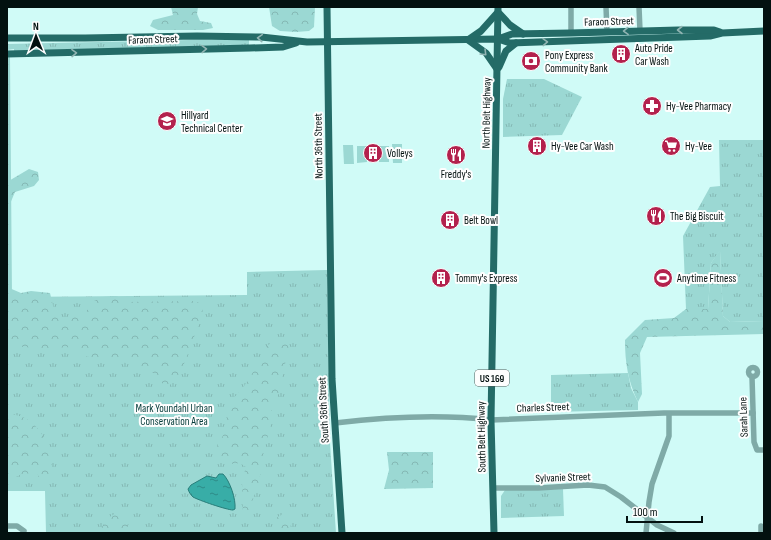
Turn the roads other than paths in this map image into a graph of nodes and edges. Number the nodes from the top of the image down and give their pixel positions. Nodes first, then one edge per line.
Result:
1 (327, 7) edge
2 (571, 7) edge
3 (606, 7) edge
4 (639, 7) edge
5 (498, 10) edge
6 (640, 31) junction
7 (764, 31) edge
8 (607, 32) junction
9 (571, 33) junction
10 (722, 33) junction
11 (523, 34) junction
12 (7, 38) edge
13 (498, 39) junction
14 (468, 40) junction
15 (299, 42) junction
16 (327, 42) junction
17 (516, 43) junction
18 (7, 54) edge
19 (498, 69) junction
20 (494, 220) joint
21 (331, 285) joint
22 (752, 377) dead end
23 (753, 413) junction
24 (670, 414) junction
25 (491, 420) junction
26 (335, 423) junction
27 (764, 450) edge
28 (493, 488) junction
29 (648, 518) junction
30 (7, 526) edge
31 (761, 526) dead end
32 (24, 531) dead end
33 (342, 533) edge
34 (494, 533) edge
35 (646, 533) edge
36 (674, 533) edge
37 (761, 533) edge

1 - 16 main road, North 36th Street
2 - 9 street
3 - 8 street
4 - 6 street
5 - 11 main road
5 - 13 main road, North Belt Highway / US 169
5 - 14 main road
6 -> 8 main road, Faraon Street
10 -> 6 main road, Faraon Street
7 - 10 main road, Faraon Street
8 - 9 main road, Faraon Street
9 - 11 main road, Faraon Street
17 -> 10 main road, Faraon Street
11 - 13 main road, Faraon Street
15 -> 12 main road, Faraon Street
13 - 14 main road, Faraon Street
13 - 17 main road, Faraon Street
13 - 19 main road, North Belt Highway / US 169
14 - 16 main road, Faraon Street
14 -> 19 main road
15 - 16 main road, Faraon Street
18 -> 15 main road, Faraon Street
16 - 21 main road, North 36th Street
17 - 19 main road
19 - 20 main road, North Belt Highway / US 169
20 - 25 main road, South Belt Highway / US 169
21 - 26 main road, South 36th Street
22 - 23 street, Sarah Lane
23 - 24 street, Charles Street
23 - 27 street, Sarah Lane
24 - 25 street, Charles Street
24 - 29 street
25 - 26 street, Charles Street
25 - 28 main road, South Belt Highway / US 169
26 - 33 main road, South 36th Street
28 - 29 street, Sylvanie Street
28 - 34 main road, South Belt Highway / US 169
29 - 35 street
29 - 36 street, Sylvanie Street
30 - 32 street
31 - 37 street

